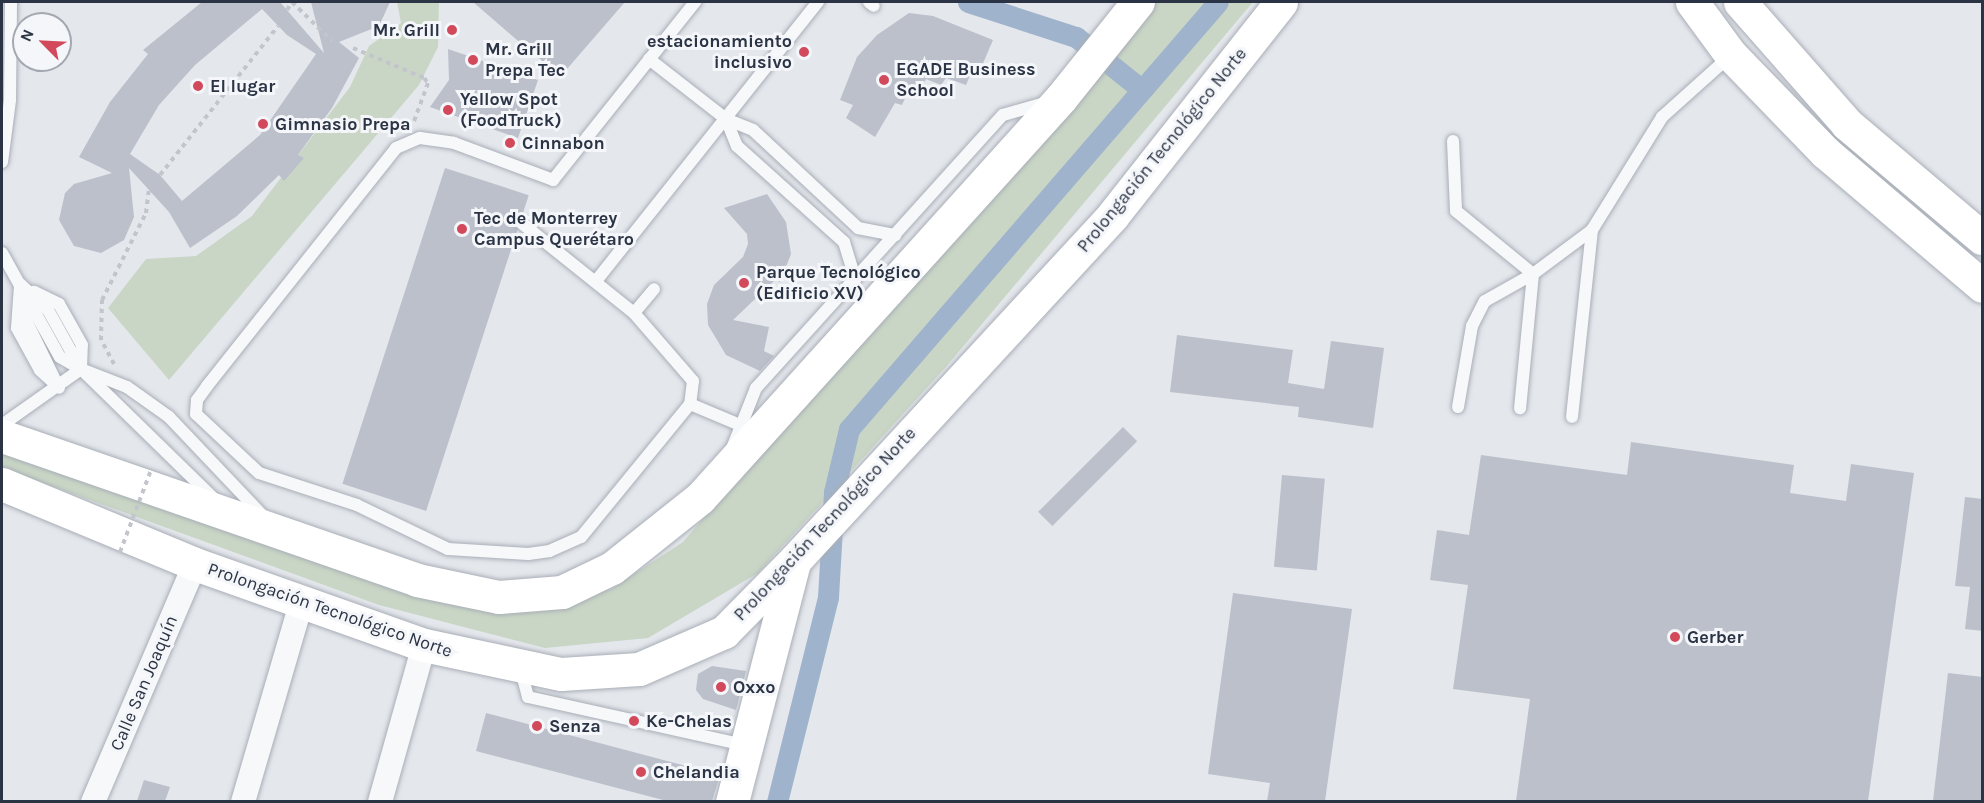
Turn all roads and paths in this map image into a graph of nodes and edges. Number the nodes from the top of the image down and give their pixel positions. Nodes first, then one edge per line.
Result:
1 (11, 2) edge
2 (292, 2) edge
3 (695, 2) edge
4 (818, 2) edge
5 (1138, 2) edge
6 (1281, 2) edge
7 (1692, 2) edge
8 (1740, 2) edge
9 (287, 10) dead end
10 (278, 26) dead end
11 (332, 40) dead end
12 (352, 48) dead end
13 (1731, 55) junction
14 (649, 59) junction
15 (1061, 98) junction
16 (726, 119) junction
17 (410, 140) junction
18 (1453, 141) dead end
19 (2, 162) edge
20 (160, 175) dead end
21 (149, 189) dead end
22 (519, 221) dead end
23 (1592, 230) junction
24 (895, 235) junction
25 (1983, 238) edge
26 (2, 253) edge
27 (1533, 274) junction
28 (855, 279) junction
29 (596, 281) junction
30 (20, 285) junction
31 (1983, 286) edge
32 (654, 289) dead end
33 (634, 313) junction
34 (81, 369) junction
35 (127, 387) junction
36 (59, 388) junction
37 (690, 404) junction
38 (1458, 407) dead end
39 (1520, 408) dead end
40 (1572, 417) dead end
41 (2, 425) edge
42 (749, 429) junction
43 (2, 436) edge
44 (151, 470) dead end
45 (2, 484) edge
46 (234, 518) junction
47 (283, 536) junction
48 (803, 550) junction
49 (120, 552) dead end
50 (195, 564) junction
51 (301, 604) junction
52 (724, 632) junction
53 (774, 640) junction
54 (424, 645) junction
55 (519, 666) junction
56 (746, 746) junction
57 (93, 801) edge
58 (243, 801) edge
59 (380, 801) edge
60 (732, 801) edge

1 - 19 lane
2 - 9 path
2 - 11 path
3 - 14 lane
4 - 16 lane
5 - 15 main road
6 - 48 main road, Prolongación Tecnológico Norte
7 - 13 main road
8 - 25 main road
10 - 20 path
12 - 17 path
13 - 23 lane
13 - 31 main road
14 - 16 lane
14 - 17 lane
15 - 24 lane
15 - 42 main road
16 - 24 lane
16 - 28 lane
16 - 29 lane
17 - 37 lane
18 - 27 lane
21 - 35 path
22 - 29 lane
23 - 27 lane
23 - 40 lane
24 - 28 lane
26 - 30 lane
27 - 38 lane
27 - 39 lane
28 - 42 lane
29 - 33 lane
30 - 34 lane
30 - 34 lane
30 - 36 lane
32 - 33 lane
33 - 37 lane
34 - 35 lane
34 - 36 lane
34 - 46 lane
35 - 47 lane
36 - 41 lane
37 - 42 lane
42 - 47 main road
43 - 46 main road
44 - 49 path, bridge
45 - 50 main road, Prolongación Tecnológico Norte
46 - 47 main road
48 - 52 main road, Prolongación Tecnológico Norte
48 - 53 main road
50 - 51 main road, Prolongación Tecnológico Norte
50 - 57 street, Calle San Joaquín
51 - 54 main road, Prolongación Tecnológico Norte
51 - 58 street
52 - 53 main road
52 - 55 main road, Prolongación Tecnológico Norte
53 - 56 main road
54 - 55 main road, Prolongación Tecnológico Norte
54 - 59 street
55 - 56 lane
56 - 60 main road

